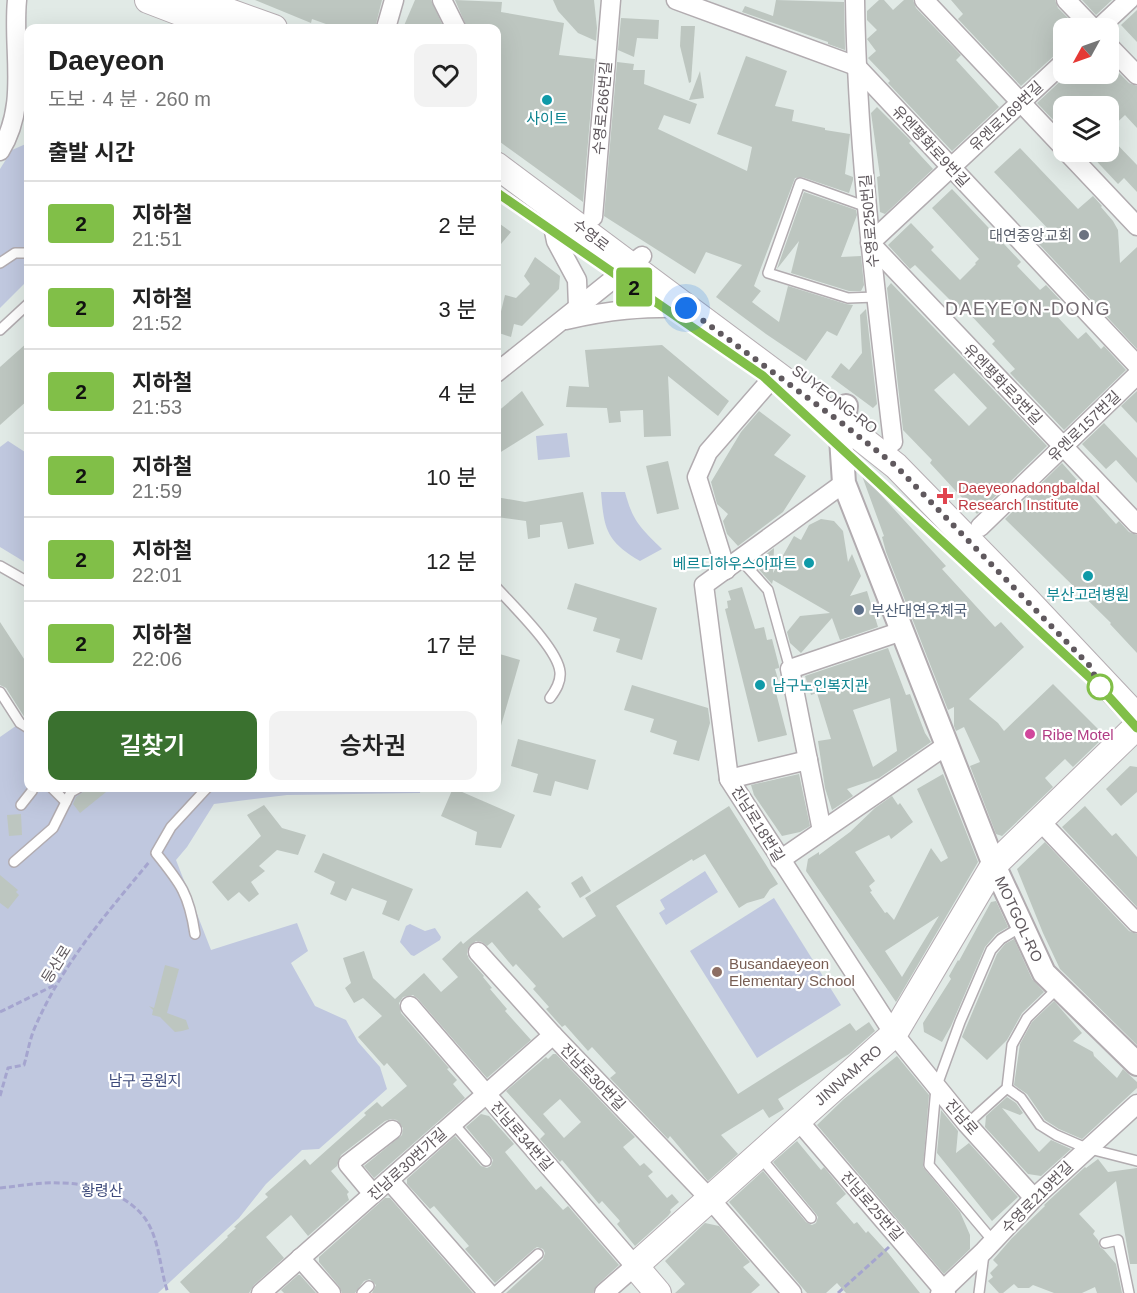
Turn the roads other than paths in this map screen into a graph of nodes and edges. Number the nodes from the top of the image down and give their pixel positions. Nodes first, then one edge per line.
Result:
1 (17, 0) edge
2 (148, 0) edge
3 (196, 0) edge
4 (394, 0) edge
5 (442, 0) edge
6 (611, 0) edge
7 (676, 0) edge
8 (855, 0) edge
9 (924, 0) edge
10 (1066, 0) edge
11 (1129, 0) edge
12 (1083, 18) edge
13 (1110, 18) edge
14 (211, 24) edge
15 (263, 24) edge
16 (387, 24) edge
17 (454, 24) edge
18 (1119, 56) edge
19 (856, 66) junction
20 (1053, 72) edge
21 (1137, 75) edge
22 (1020, 102) junction
23 (1053, 136) edge
24 (0, 151) edge
25 (501, 151) edge
26 (1076, 162) edge
27 (951, 167) junction
28 (501, 169) edge
29 (548, 202) junction
30 (867, 207) junction
31 (593, 217) junction
32 (1137, 226) edge
33 (870, 243) junction
34 (24, 253) edge
35 (636, 261) junction
36 (0, 263) edge
37 (876, 297) junction
38 (578, 307) junction
39 (24, 308) edge
40 (686, 308) junction
41 (561, 321) junction
42 (0, 330) edge
43 (1137, 365) edge
44 (501, 370) edge
45 (776, 374) junction
46 (1137, 375) edge
47 (845, 415) junction
48 (893, 442) junction
49 (1063, 446) junction
50 (844, 483) junction
51 (1137, 524) edge
52 (980, 527) junction
53 (733, 565) junction
54 (0, 566) edge
55 (24, 580) edge
56 (501, 593) edge
57 (902, 631) junction
58 (790, 669) junction
59 (0, 692) edge
60 (1137, 692) edge
61 (550, 698) dead end
62 (1137, 717) edge
63 (24, 725) edge
64 (1137, 726) edge
65 (947, 745) junction
66 (808, 760) junction
67 (729, 779) junction
68 (31, 792) edge
69 (56, 792) edge
70 (71, 792) edge
71 (203, 792) edge
72 (66, 801) junction
73 (21, 805) dead end
74 (1040, 821) junction
75 (822, 831) junction
76 (780, 860) junction
77 (14, 862) dead end
78 (994, 865) junction
79 (1137, 923) edge
80 (1023, 926) junction
81 (195, 934) dead end
82 (478, 952) dead end
83 (1059, 987) junction
84 (410, 1006) dead end
85 (894, 1034) junction
86 (553, 1035) junction
87 (1137, 1064) edge
88 (936, 1088) junction
89 (1007, 1088) junction
90 (486, 1094) junction
91 (1137, 1104) edge
92 (797, 1119) junction
93 (453, 1123) junction
94 (967, 1124) junction
95 (392, 1130) dead end
96 (1086, 1148) junction
97 (758, 1155) junction
98 (486, 1161) dead end
99 (1137, 1161) edge
100 (389, 1180) junction
101 (373, 1194) junction
102 (1034, 1198) junction
103 (710, 1199) junction
104 (811, 1218) dead end
105 (1105, 1243) dead end
106 (989, 1246) junction
107 (538, 1254) dead end
108 (300, 1258) junction
109 (635, 1266) junction
110 (943, 1292) edge
111 (261, 1293) edge
112 (331, 1293) edge
113 (488, 1293) edge
114 (494, 1293) edge
115 (604, 1293) edge
116 (658, 1293) edge
117 (792, 1293) edge
118 (979, 1293) edge
119 (1130, 1293) edge

1 - 24 street
2 - 14 main road
3 - 15 main road
4 - 16 street
5 - 17 street
6 - 31 street, 수영로266번길
7 - 19 street, 유엔평화로9번길
8 - 19 street, 수영로250번길
9 - 22 street
10 - 12 street
11 - 13 street
18 - 21 street
19 - 27 street, 유엔평화로9번길
19 - 30 street, 수영로250번길
20 - 22 street, 유엔로169번길
22 - 23 street
22 - 27 street, 유엔로169번길
25 - 31 main road, SUYEONG-RO
26 - 32 street
27 - 33 street, 유엔로169번길
27 - 43 street, 유엔평화로9번길
28 - 29 main road, 수영로
29 - 35 main road, 수영로
29 - 38 street
30 - 33 street, 수영로250번길
30 - 37 lane
31 - 35 main road, SUYEONG-RO
33 - 37 street, 수영로250번길
33 - 49 street, 유엔평화로3번길
34 - 36 lane
35 - 38 street
35 - 40 main road, 수영로
35 - 47 main road, SUYEONG-RO
37 - 48 street, 수영로250번길
38 - 41 street
39 - 42 lane
40 - 41 street
40 - 45 main road, 수영로
41 - 44 street
45 - 47 main road, 수영로
45 - 53 street
46 - 49 street, 유엔로157번길
47 - 48 main road, SUYEONG-RO
47 - 50 street, MOTGOL-RO
47 - 62 main road, 수영로
48 - 52 main road, SUYEONG-RO
49 - 51 street, 유엔평화로3번길
49 - 52 street, 유엔로157번길
50 - 53 street
50 - 57 street, MOTGOL-RO
52 - 60 main road, SUYEONG-RO
53 - 58 lane
53 - 67 street, 진남로18번길
54 - 55 lane
56 - 61 lane
57 - 58 street
57 - 65 street, MOTGOL-RO
58 - 66 street
59 - 63 lane
64 - 74 main road, JINNAM-RO
65 - 75 street
65 - 78 street, MOTGOL-RO
66 - 67 street
66 - 75 street
67 - 76 street, 진남로18번길
68 - 73 lane
69 - 72 lane
70 - 72 lane
71 - 81 lane
72 - 77 lane
74 - 78 main road, JINNAM-RO
74 - 79 street
75 - 76 street
76 - 85 street, 진남로18번길
78 - 80 street, MOTGOL-RO
78 - 85 main road, JINNAM-RO
80 - 83 street, MOTGOL-RO
80 - 88 lane
82 - 86 street, 진남로30번길
83 - 87 street, MOTGOL-RO
83 - 89 lane
84 - 90 street, 진남로34번길
85 - 88 street, 진남로
85 - 92 main road, JINNAM-RO
86 - 90 street, 진남로30번가길
86 - 103 street, 진남로30번길
88 - 94 street, 진남로
88 - 106 lane
89 - 94 lane
89 - 96 lane
90 - 93 street, 진남로30번가길
90 - 109 street, 진남로34번길
91 - 96 street, 수영로219번길
92 - 97 main road, JINNAM-RO
92 - 110 street, 진남로25번길
93 - 98 lane
93 - 100 street, 진남로30번가길
94 - 102 street, 진남로
95 - 101 street
96 - 99 lane
96 - 102 street, 수영로219번길
97 - 103 main road, JINNAM-RO
97 - 104 lane
100 - 101 street, 진남로30번가길
100 - 113 street
101 - 108 street, 진남로30번가길
102 - 106 street, 수영로219번길
103 - 109 main road, JINNAM-RO
103 - 117 street, 진남로30번길
105 - 119 lane
106 - 110 street, 수영로219번길
106 - 118 lane
107 - 114 lane
108 - 111 street, 진남로30번가길
108 - 112 street
109 - 115 street
109 - 116 main road

